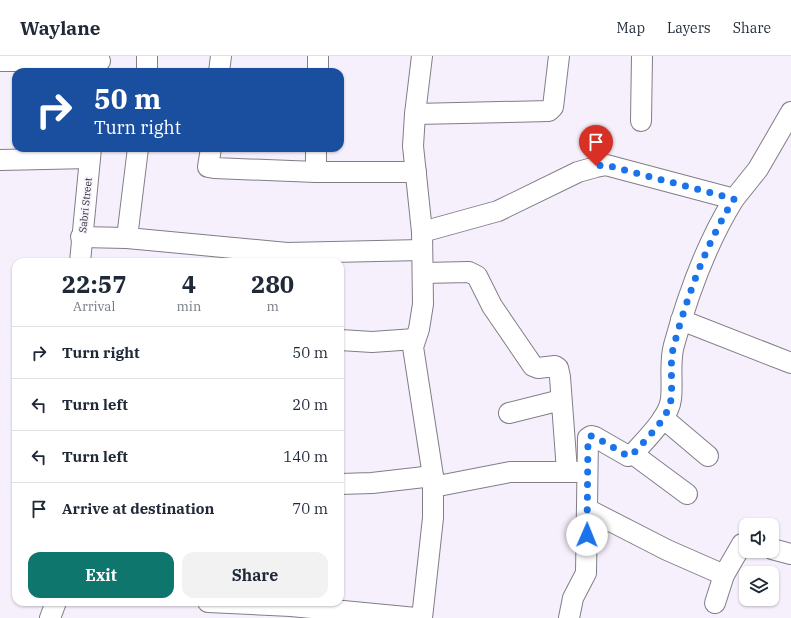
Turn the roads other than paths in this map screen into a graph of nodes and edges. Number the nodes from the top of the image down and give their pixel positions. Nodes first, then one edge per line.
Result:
1 (147, 56) edge
2 (221, 56) edge
3 (318, 56) edge
4 (422, 56) edge
5 (559, 56) edge
6 (642, 56) edge
7 (8, 59) edge
8 (100, 63) edge
9 (147, 68) edge
10 (220, 68) edge
11 (318, 68) edge
12 (791, 112) edge
13 (415, 114) junction
14 (641, 121) dead end
15 (785, 138) edge
16 (138, 152) edge
17 (210, 152) edge
18 (316, 152) edge
19 (90, 153) edge
20 (0, 160) edge
21 (316, 172) junction
22 (416, 172) junction
23 (734, 199) junction
24 (81, 237) junction
25 (127, 238) junction
26 (422, 241) junction
27 (80, 258) edge
28 (423, 273) junction
29 (681, 320) junction
30 (416, 339) junction
31 (344, 340) edge
32 (791, 363) edge
33 (561, 400) junction
34 (509, 413) dead end
35 (663, 418) junction
36 (633, 454) junction
37 (708, 456) dead end
38 (567, 472) junction
39 (588, 472) junction
40 (433, 482) junction
41 (344, 484) edge
42 (687, 494) dead end
43 (587, 509) junction
44 (739, 549) edge
45 (779, 551) edge
46 (791, 554) edge
47 (724, 575) junction
48 (715, 603) dead end
49 (54, 606) edge
50 (292, 606) edge
51 (50, 618) edge
52 (416, 618) edge
53 (422, 618) edge
54 (569, 618) edge

1 - 9 street
2 - 10 street
3 - 11 street
4 - 13 street
5 - 13 street
6 - 14 street
7 - 8 street
12 - 15 street
13 - 22 street
15 - 23 street
16 - 25 street
17 - 21 street
18 - 21 street
19 - 20 street
19 - 24 street, Sabri Street
21 - 22 street
22 - 26 street
23 - 26 street
23 - 29 street
24 - 25 street
24 - 27 street, Sabri Street
25 - 26 street
26 - 28 street
28 - 30 street
28 - 33 street
29 - 32 street
29 - 35 street
30 - 31 street
30 - 40 street
33 - 34 street
33 - 38 street
35 - 36 street
35 - 37 street
36 - 39 street
36 - 42 street
38 - 39 street
38 - 40 street
39 - 43 street
40 - 41 street
40 - 53 street
43 - 47 street
43 - 54 street
44 - 47 street
45 - 46 street
47 - 48 street
49 - 51 street
50 - 52 street

